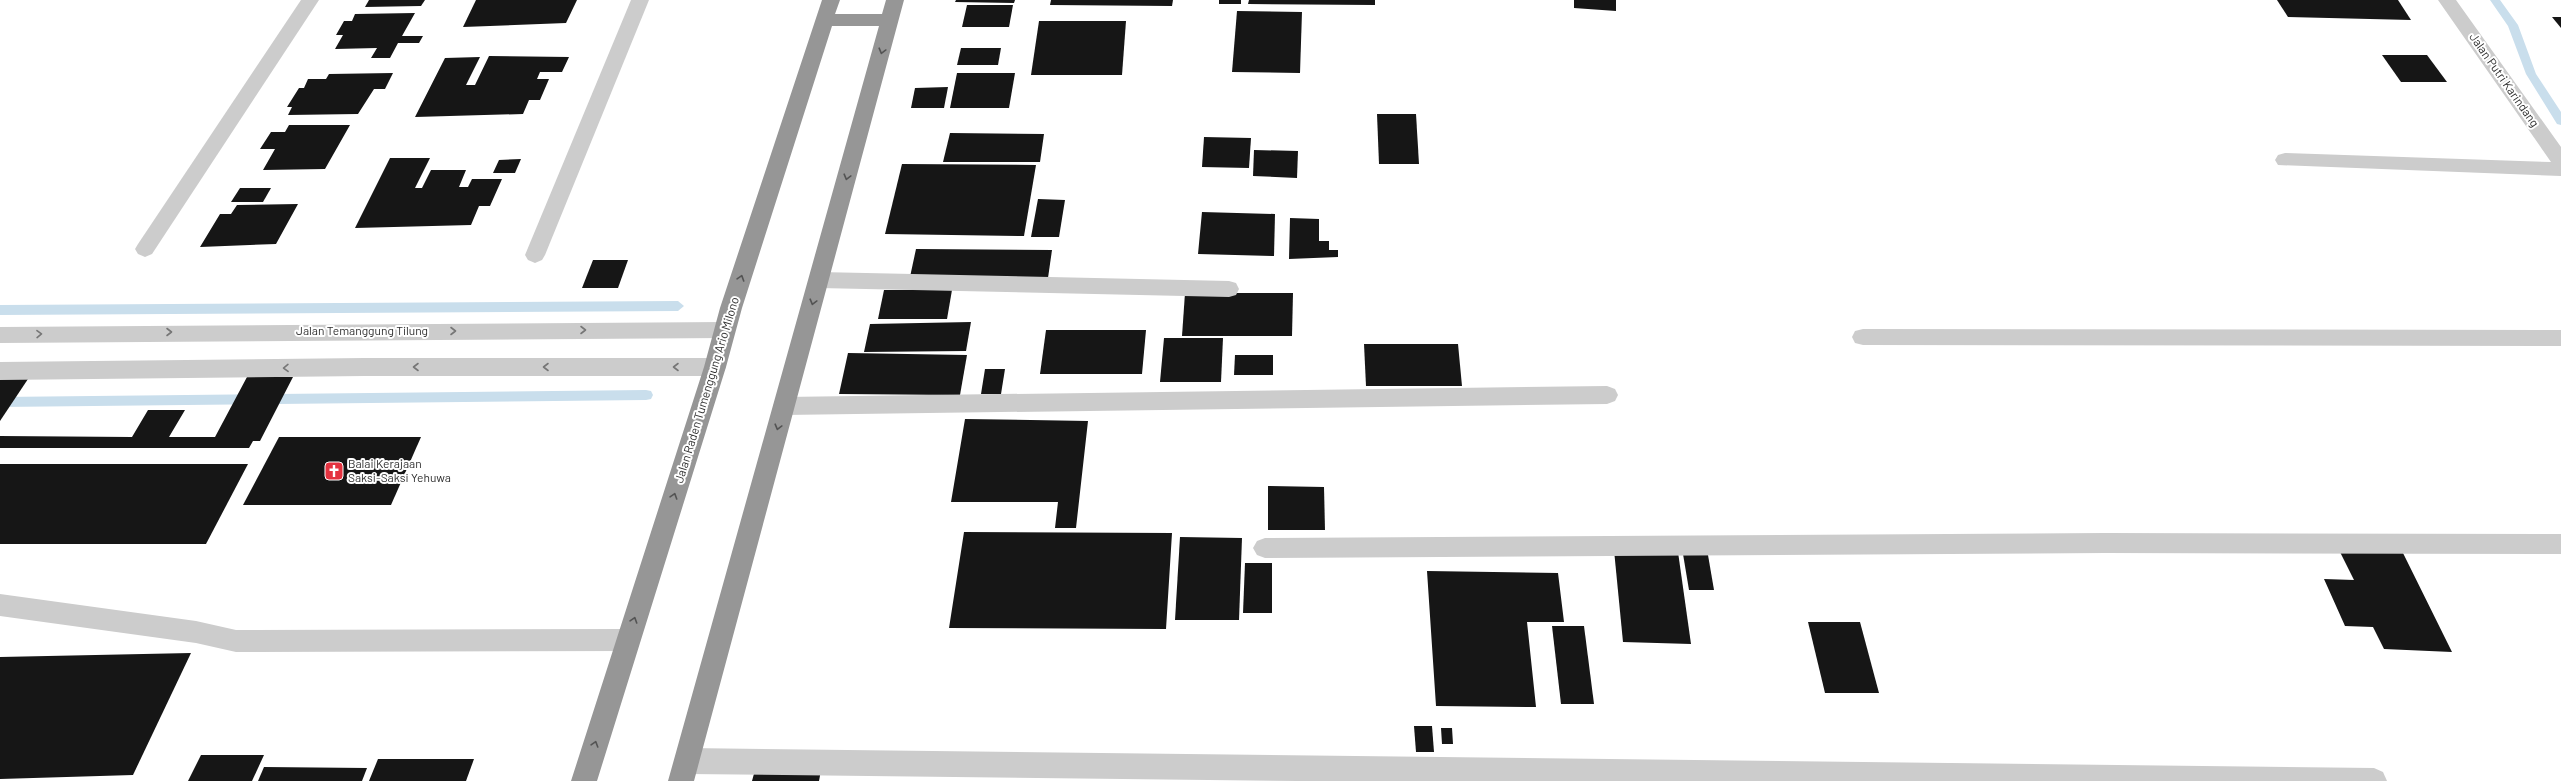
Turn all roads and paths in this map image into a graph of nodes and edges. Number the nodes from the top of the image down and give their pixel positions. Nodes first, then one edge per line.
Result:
1 (310, 0) edge
2 (640, 0) edge
3 (2447, 0) edge
4 (828, 10) edge
5 (893, 10) edge
6 (2285, 160) dead end
7 (2561, 161) edge
8 (2561, 169) edge
9 (144, 249) dead end
10 (535, 254) dead end
11 (819, 280) junction
12 (1230, 289) dead end
13 (724, 330) junction
14 (0, 335) edge
15 (1863, 337) dead end
16 (2561, 338) edge
17 (715, 367) junction
18 (0, 372) edge
19 (1607, 395) dead end
20 (784, 406) junction
21 (2561, 544) edge
22 (1265, 548) dead end
23 (0, 605) edge
24 (628, 640) junction
25 (685, 771) edge
26 (2104, 779) edge
27 (584, 781) edge
28 (2374, 781) edge

1 - 9 street
2 - 10 street
3 - 7 street, Jalan Putri Karindang
4 - 5 highway
13 -> 4 highway, Jalan Raden Tumenggung Ario Milono
5 -> 11 highway
6 - 8 street
11 - 12 street
11 -> 20 highway
14 -> 13 street, Jalan Temanggung Tilung
13 - 17 highway, Jalan Raden Tumenggung Ario Milono
15 - 16 street
17 -> 18 street
24 -> 17 highway, Jalan Raden Tumenggung Ario Milono
19 - 20 street
20 -> 25 highway
21 - 22 street
23 - 24 street
27 -> 24 highway, Jalan Raden Tumenggung Ario Milono
25 - 26 street
26 - 28 street

